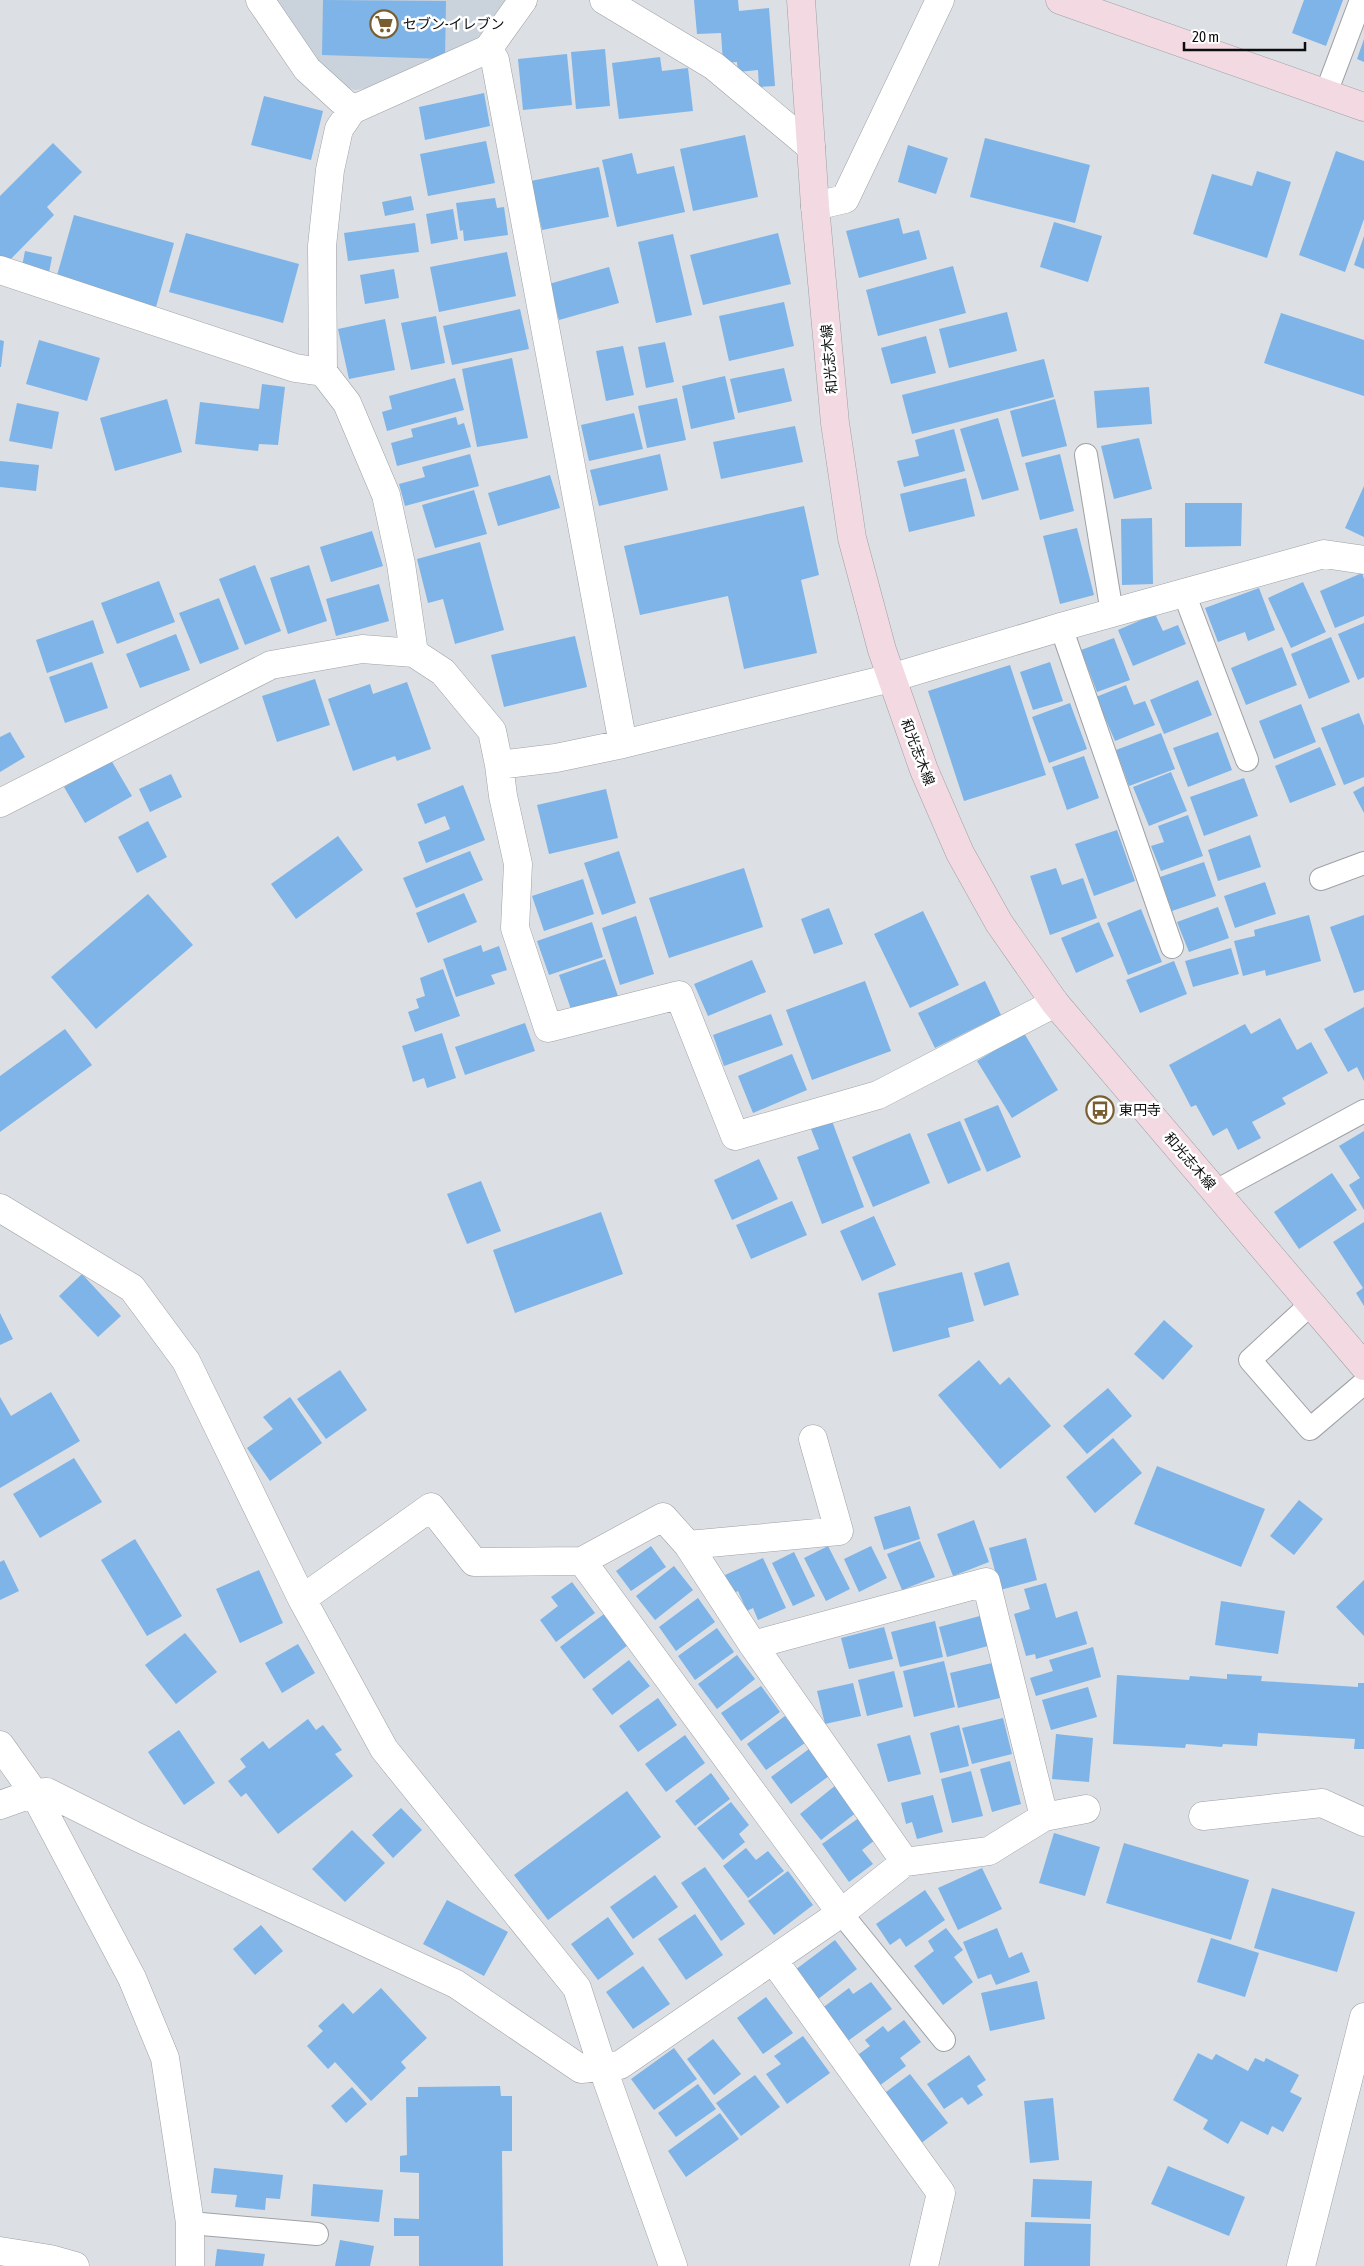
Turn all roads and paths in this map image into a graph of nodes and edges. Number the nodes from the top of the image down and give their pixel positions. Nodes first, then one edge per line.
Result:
1 (260, 0) edge
2 (523, 0) edge
3 (604, 0) edge
4 (801, 0) edge
5 (940, 0) edge
6 (1060, 0) edge
7 (1361, 0) edge
8 (488, 50) junction
9 (1326, 94) junction
10 (1364, 107) edge
11 (352, 110) junction
12 (811, 147) junction
13 (815, 206) junction
14 (0, 270) edge
15 (323, 372) junction
16 (1086, 456) dead end
17 (1364, 560) edge
18 (1184, 593) junction
19 (1112, 613) junction
20 (1061, 627) junction
21 (414, 652) junction
22 (891, 678) junction
23 (623, 744) junction
24 (1247, 760) dead end
25 (499, 765) junction
26 (0, 802) edge
27 (1364, 863) edge
28 (1321, 879) dead end
29 (1172, 947) dead end
30 (1055, 1002) junction
31 (1364, 1111) edge
32 (1216, 1191) junction
33 (0, 1208) edge
34 (1311, 1304) junction
35 (1364, 1366) edge
36 (1364, 1382) edge
37 (813, 1439) dead end
38 (688, 1545) junction
39 (582, 1561) junction
40 (302, 1599) junction
41 (753, 1645) junction
42 (0, 1745) edge
43 (34, 1793) junction
44 (0, 1805) edge
45 (1086, 1809) dead end
46 (1203, 1816) dead end
47 (1044, 1818) junction
48 (1364, 1822) edge
49 (906, 1862) junction
50 (841, 1913) junction
51 (774, 1961) junction
52 (1364, 2017) edge
53 (944, 2040) dead end
54 (602, 2066) junction
55 (190, 2223) junction
56 (318, 2234) dead end
57 (0, 2251) edge
58 (76, 2266) edge
59 (190, 2266) edge
60 (674, 2266) edge
61 (924, 2266) edge
62 (1302, 2266) edge

1 - 11 street
2 - 8 street
3 - 12 street
4 - 12 main road, 和光志木線
5 - 13 street
6 - 9 main road
7 - 9 lane
8 - 11 street
8 - 23 street
9 - 10 main road
11 - 15 street
12 - 13 main road, 和光志木線
13 - 22 main road, 和光志木線
14 - 15 street
15 - 21 street
16 - 19 lane
17 - 18 street
18 - 19 street
18 - 24 lane
19 - 20 street
20 - 22 street
20 - 29 lane
21 - 25 street
21 - 26 street
22 - 23 street
22 - 30 main road, 和光志木線
23 - 25 street
25 - 30 street
27 - 28 lane
30 - 32 main road, 和光志木線
31 - 32 lane
32 - 34 main road, 和光志木線
33 - 40 street
34 - 35 main road, 和光志木線
34 - 36 lane
37 - 38 street
38 - 39 street
38 - 41 street
39 - 40 street
39 - 50 street
40 - 54 street
41 - 47 street
41 - 49 street
42 - 43 street
43 - 44 street
43 - 54 street
43 - 55 street
45 - 47 street
46 - 48 street
47 - 49 street
49 - 50 street
50 - 51 street
50 - 53 lane
51 - 54 street
51 - 61 street
52 - 62 street
54 - 60 street
55 - 56 lane
55 - 59 street
57 - 58 street

